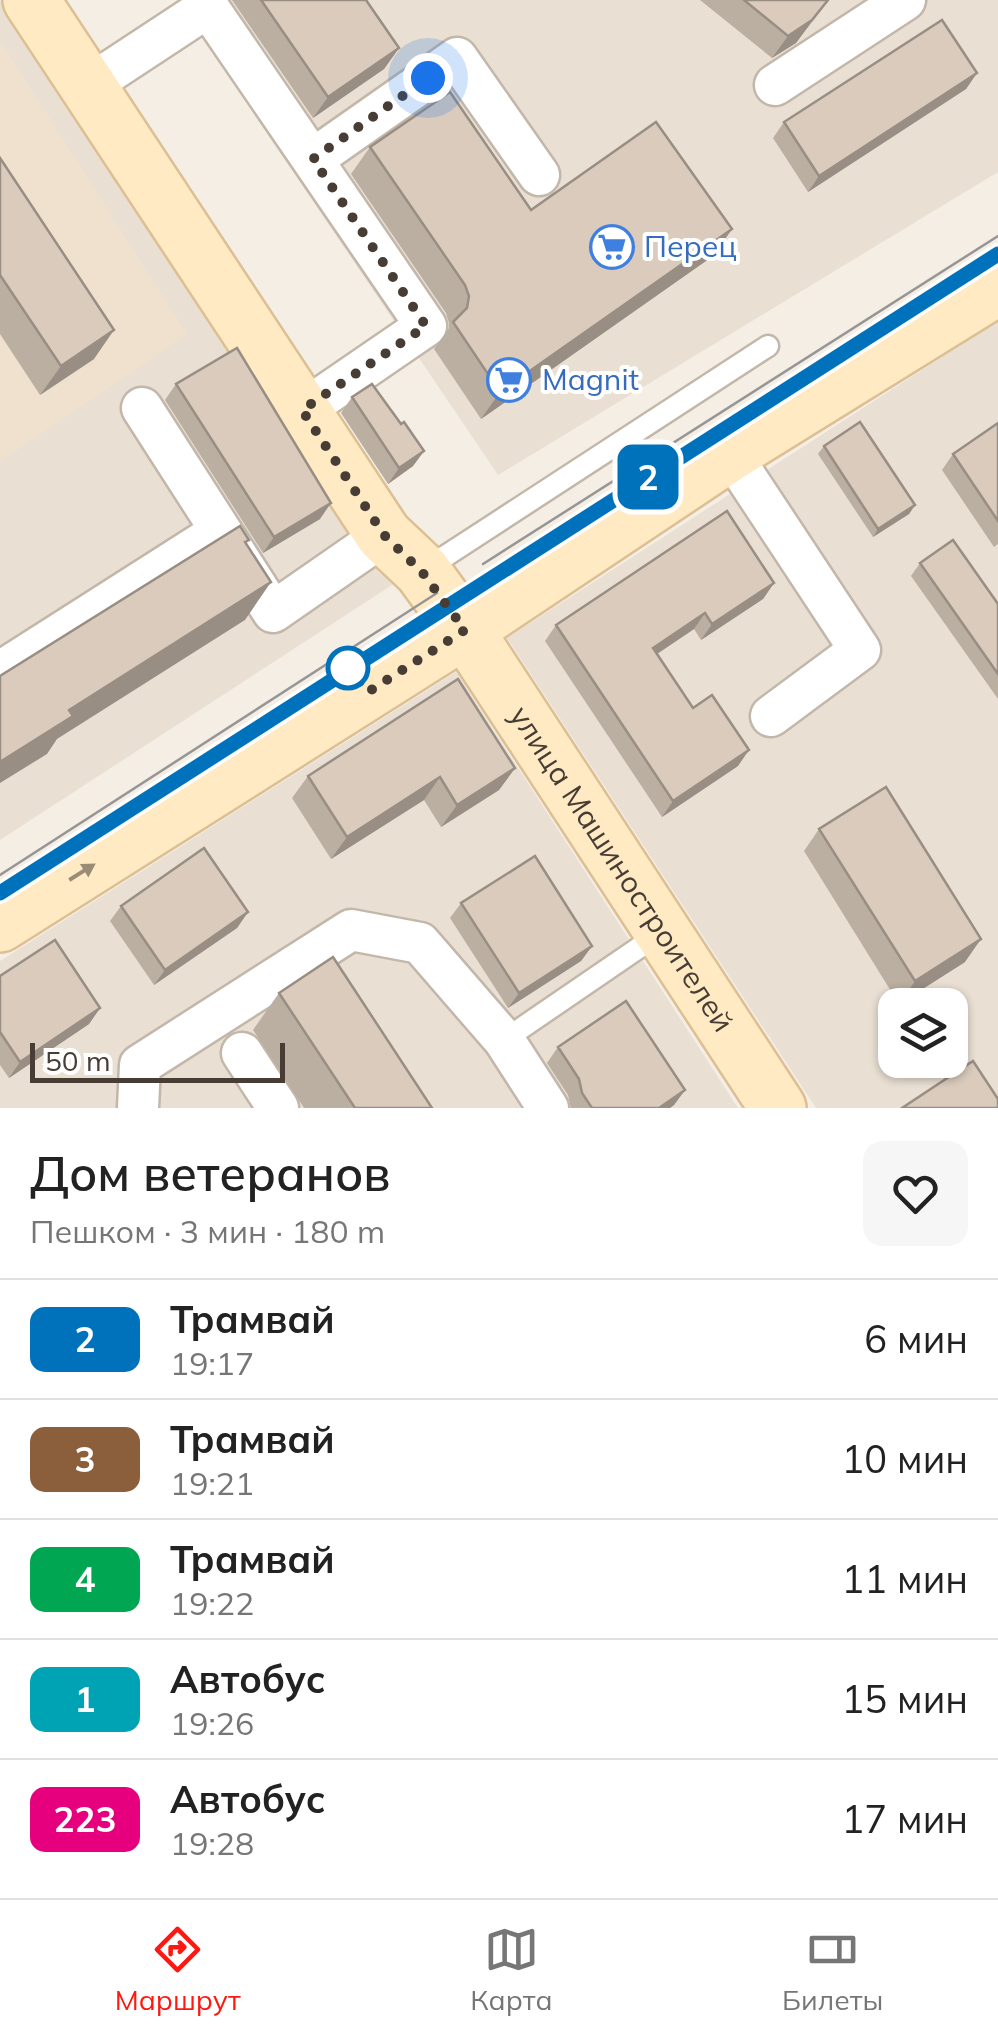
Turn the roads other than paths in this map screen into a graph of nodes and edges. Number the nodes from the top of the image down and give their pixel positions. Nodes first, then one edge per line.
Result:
1 (31, 0) edge
2 (904, 0) edge
3 (774, 84) dead end
4 (88, 86) junction
5 (313, 159) junction
6 (539, 176) dead end
7 (998, 287) edge
8 (768, 346) dead end
9 (142, 408) dead end
10 (302, 410) junction
11 (730, 453) junction
12 (221, 531) junction
13 (403, 553) junction
14 (465, 630) junction
15 (0, 672) edge
16 (771, 716) dead end
17 (0, 924) edge
18 (662, 931) junction
19 (504, 1040) junction
20 (242, 1054) dead end
21 (138, 1108) edge
22 (278, 1108) edge
23 (548, 1108) edge
24 (778, 1108) edge

1 - 4 street, улица Машиностроителей
2 - 3 street
4 - 5 street
4 - 10 street, улица Машиностроителей
5 - 6 street
5 - 10 street
7 - 11 street
8 - 13 lane
9 - 12 street
10 - 13 street, улица Машиностроителей
11 - 14 street
11 - 16 street
12 - 13 street
12 - 15 street
13 - 14 street, улица Машиностроителей
17 -> 14 street
14 - 18 street, улица Машиностроителей
18 - 19 lane
18 - 24 street, улица Машиностроителей
19 - 21 street
19 - 23 street
20 - 22 street

